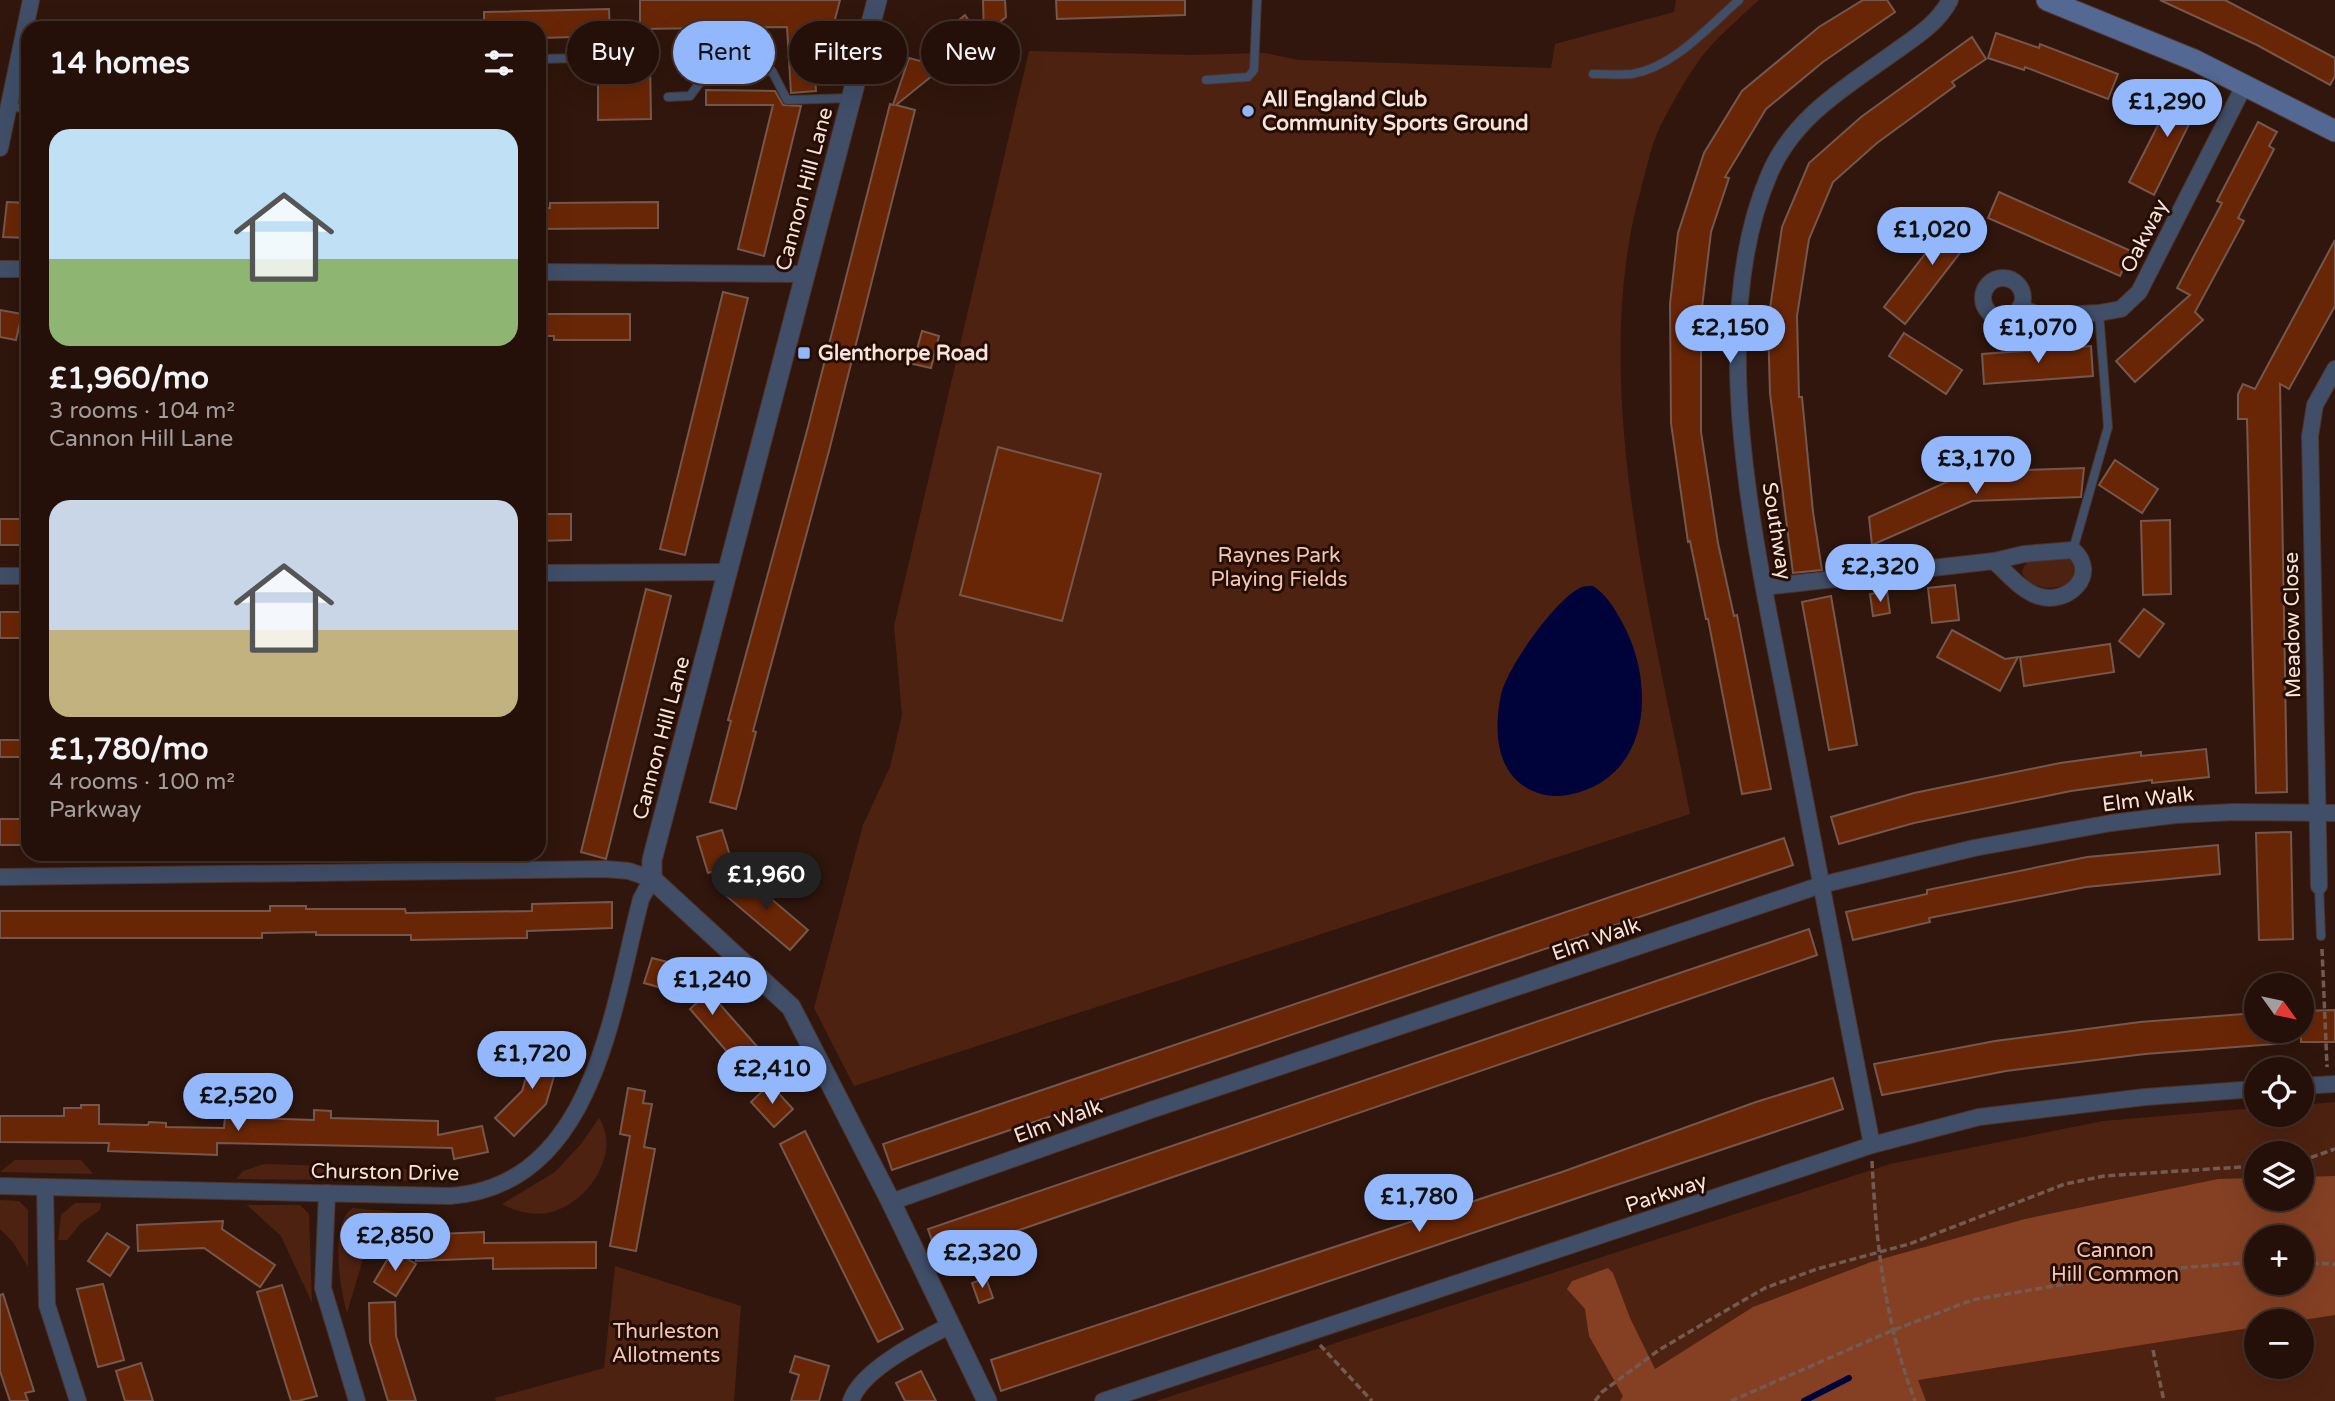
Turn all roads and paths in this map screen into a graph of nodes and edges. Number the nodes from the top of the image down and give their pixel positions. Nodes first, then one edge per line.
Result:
1 (31, 0) edge
2 (877, 0) edge
3 (1257, 0) edge
4 (1739, 0) edge
5 (1950, 0) edge
6 (2047, 0) edge
7 (27, 21) edge
8 (21, 48) edge
9 (567, 58) edge
10 (546, 59) edge
11 (1593, 74) dead end
12 (1206, 80) dead end
13 (2245, 84) junction
14 (668, 97) dead end
15 (852, 98) junction
16 (9, 106) junction
17 (21, 108) edge
18 (2335, 131) edge
19 (0, 148) edge
20 (0, 268) edge
21 (21, 269) edge
22 (546, 272) edge
23 (806, 274) junction
24 (2020, 307) dead end
25 (2099, 313) junction
26 (2335, 369) edge
27 (2073, 550) junction
28 (1994, 561) junction
29 (728, 572) junction
30 (546, 573) edge
31 (0, 576) edge
32 (21, 576) edge
33 (1764, 587) junction
34 (2317, 813) junction
35 (2335, 813) edge
36 (0, 877) edge
37 (652, 879) junction
38 (1821, 885) junction
39 (2319, 886) joint
40 (2321, 936) joint
41 (2332, 1084) edge
42 (2314, 1085) edge
43 (2244, 1090) edge
44 (1872, 1145) junction
45 (2335, 1150) edge
46 (2314, 1157) edge
47 (2244, 1167) edge
48 (0, 1186) edge
49 (45, 1187) junction
50 (327, 1193) junction
51 (891, 1202) junction
52 (1879, 1253) junction
53 (2244, 1263) edge
54 (2314, 1263) edge
55 (2335, 1264) edge
56 (949, 1326) junction
57 (1891, 1331) junction
58 (1310, 1333) junction
59 (2153, 1350) dead end
60 (1914, 1400) edge
61 (78, 1401) edge
62 (358, 1401) edge
63 (851, 1401) edge
64 (987, 1401) edge
65 (1103, 1401) edge
66 (1372, 1401) edge
67 (1595, 1401) edge
68 (1731, 1401) edge
69 (2164, 1401) edge

1 - 7 street
2 - 15 street, Cannon Hill Lane
3 - 12 lane
4 - 11 lane
5 - 33 street, Southway
6 - 13 main road
8 - 16 street
9 - 10 lane
13 - 18 main road
13 - 25 street, Oakway
14 - 15 lane
15 - 23 street, Cannon Hill Lane
16 - 17 lane
16 - 19 street
20 - 21 street
22 - 23 street
23 - 29 street, Cannon Hill Lane
24 - 25 street, Oakway
25 - 27 lane
26 - 34 street, Meadow Close
27 - 28 street
27 - 28 street
28 - 33 street
29 - 30 street
29 - 37 street, Cannon Hill Lane
31 - 32 street
33 - 38 street, Southway
34 - 35 street, Elm Walk
34 - 38 street, Elm Walk
34 - 39 street, Meadow Close
36 - 37 street
37 - 50 street, Churston Drive
37 - 51 street
38 - 44 street, Southway
38 - 51 street, Elm Walk
39 - 40 lane
40 - 41 path
41 - 42 street
43 - 44 street, Parkway
44 - 52 path
44 - 58 street, Parkway
45 - 46 path
47 - 52 path
48 - 49 street, Churston Drive
49 - 50 street, Churston Drive
49 - 61 street
50 - 62 street
51 - 56 street
52 - 57 path
52 - 67 path
53 - 57 path
54 - 55 path
56 - 63 street
56 - 64 street
57 - 60 path
57 - 68 path
58 - 65 street, Parkway
58 - 66 path
59 - 69 path

